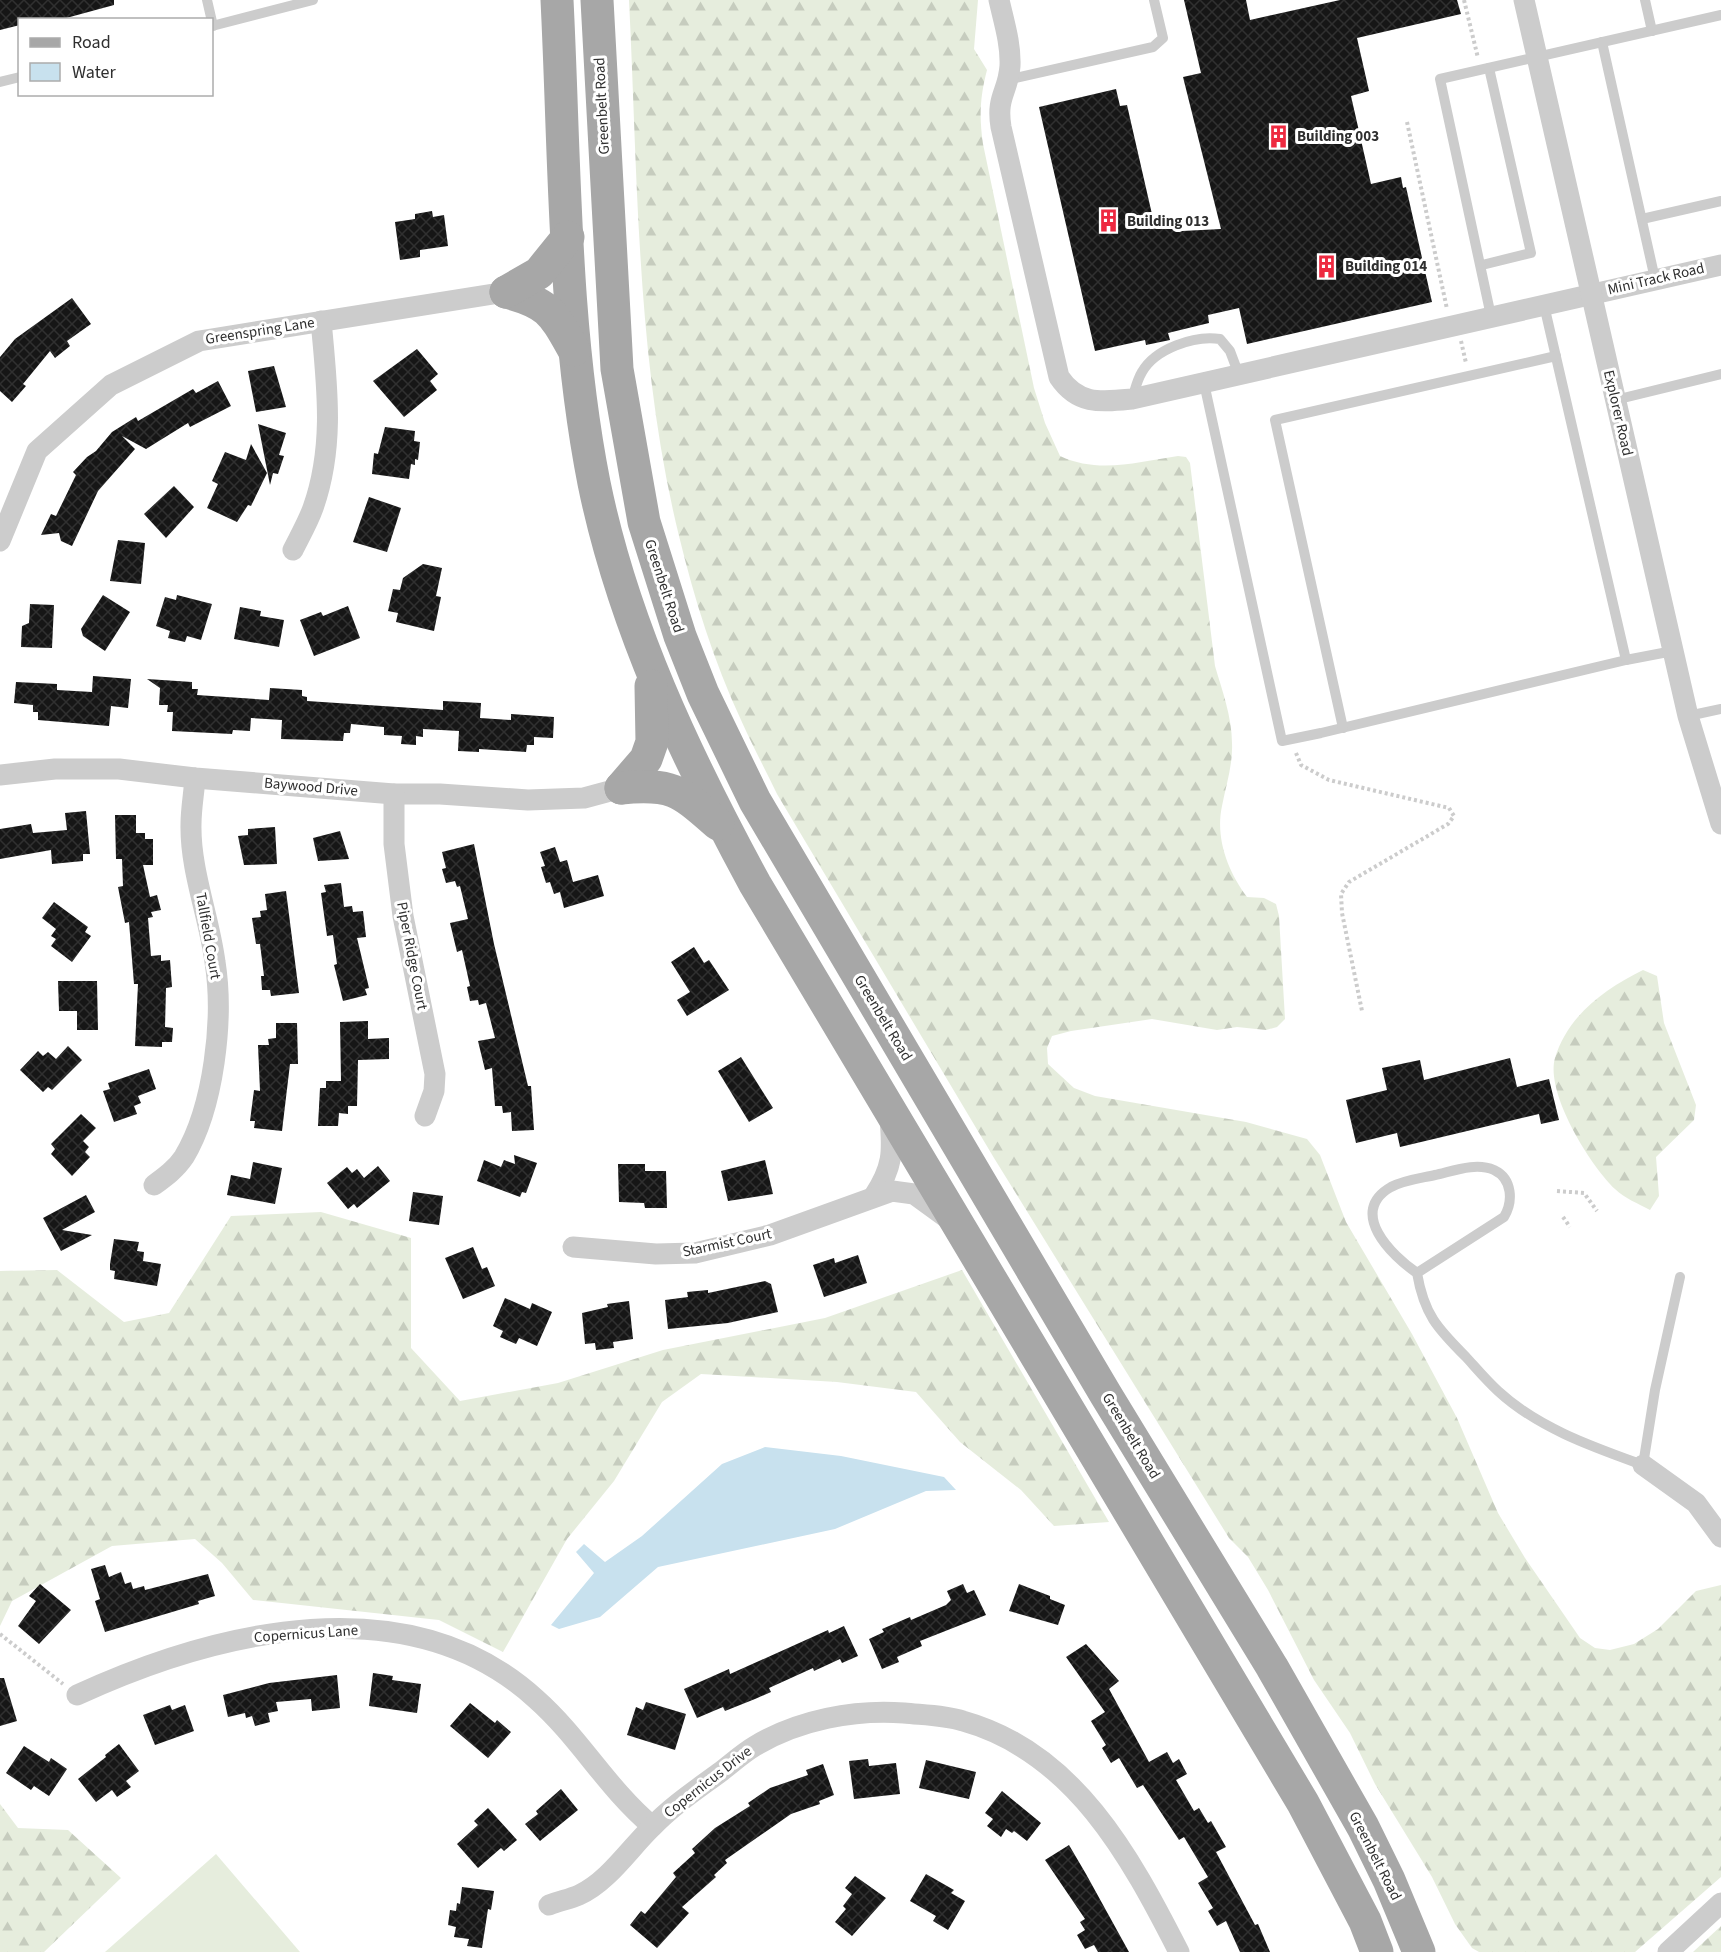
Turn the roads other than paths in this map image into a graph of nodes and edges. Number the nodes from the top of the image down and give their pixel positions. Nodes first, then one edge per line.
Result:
1 (207, 0) edge
2 (313, 0) edge
3 (557, 0) edge
4 (597, 0) edge
5 (999, 0) edge
6 (1154, 0) edge
7 (1524, 0) edge
8 (1645, 0) edge
9 (1721, 15) edge
10 (210, 18) edge
11 (213, 26) edge
12 (1652, 31) junction
13 (1602, 42) junction
14 (1537, 58) junction
15 (1489, 68) junction
16 (18, 78) edge
17 (1007, 80) junction
18 (0, 82) edge
19 (1721, 201) edge
20 (1642, 219) junction
21 (568, 237) junction
22 (1482, 265) junction
23 (1721, 265) edge
24 (1655, 279) junction
25 (507, 292) junction
26 (1592, 294) junction
27 (1544, 305) junction
28 (1491, 316) junction
29 (321, 321) junction
30 (577, 356) junction
31 (1556, 356) junction
32 (1721, 374) edge
33 (1239, 375) junction
34 (1204, 383) junction
35 (1132, 399) junction
36 (1616, 400) junction
37 (0, 541) edge
38 (293, 549) dead end
39 (1673, 651) junction
40 (1626, 660) junction
41 (651, 669) junction
42 (1721, 709) edge
43 (1688, 716) junction
44 (1343, 728) junction
45 (0, 775) edge
46 (195, 778) junction
47 (621, 788) junction
48 (394, 794) junction
49 (1720, 820) edge
50 (726, 831) junction
51 (902, 1051) junction
52 (867, 1072) junction
53 (889, 1109) junction
54 (425, 1116) dead end
55 (154, 1185) dead end
56 (874, 1196) junction
57 (963, 1232) junction
58 (573, 1247) dead end
59 (1417, 1272) junction
60 (1680, 1277) dead end
61 (1643, 1466) junction
62 (1720, 1535) edge
63 (77, 1695) road end
64 (652, 1826) junction
65 (1721, 1903) edge
66 (549, 1905) dead end
67 (1402, 1908) junction
68 (1179, 1952) edge
69 (1377, 1952) edge
70 (1419, 1952) edge
71 (1443, 1952) edge
72 (1668, 1952) edge

1 - 10 lane
2 - 11 lane
3 - 21 main road
4 - 51 main road, Greenbelt Road
5 - 17 street, Mini Track Road
6 - 17 lane
7 - 14 street, Explorer Road
8 - 12 lane
9 - 12 lane
12 - 13 lane
13 - 14 lane
13 - 20 lane
14 - 15 lane
14 - 26 street, Explorer Road
15 - 22 lane
15 - 22 lane
16 - 18 lane
17 - 35 street, Mini Track Road
19 - 20 lane
20 - 24 lane
21 - 25 main road
21 - 30 main road
22 - 28 lane
23 - 24 street, Mini Track Road
24 - 26 street, Mini Track Road
25 - 29 street, Greenspring Lane
25 - 30 main road
26 - 27 street, Mini Track Road
26 - 36 street, Explorer Road
27 - 28 street, Mini Track Road
27 - 31 lane
28 - 33 street, Mini Track Road
29 - 37 street, Greenspring Lane
29 - 38 street
30 - 41 main road
31 - 40 lane
31 - 44 lane
32 - 36 lane
33 - 34 street, Mini Track Road
33 - 35 lane
34 - 35 street, Mini Track Road
34 - 44 lane
36 - 39 street, Explorer Road
39 - 40 lane
39 - 43 street, Explorer Road
40 - 44 lane
41 - 47 main road
41 - 50 main road
42 - 43 lane
43 - 49 street, Explorer Road
45 - 46 street, Baywood Drive
46 - 48 street, Baywood Drive
46 - 55 street, Tallfield Court
47 - 48 street, Baywood Drive
47 - 50 main road
48 - 54 street, Piper Ridge Court
50 - 52 main road
51 - 52 main road
51 - 67 main road, Greenbelt Road
52 - 53 main road
53 - 56 street
53 - 57 main road
56 - 57 street, Starmist Court
56 - 58 street, Starmist Court
57 - 69 main road
59 - 59 lane
59 - 61 lane
60 - 61 lane
61 - 62 street
63 - 64 street, Copernicus Lane
64 - 66 street, Copernicus Drive
64 - 68 street, Copernicus Drive
65 - 72 street
67 - 70 main road, Greenbelt Road
67 - 71 main road

